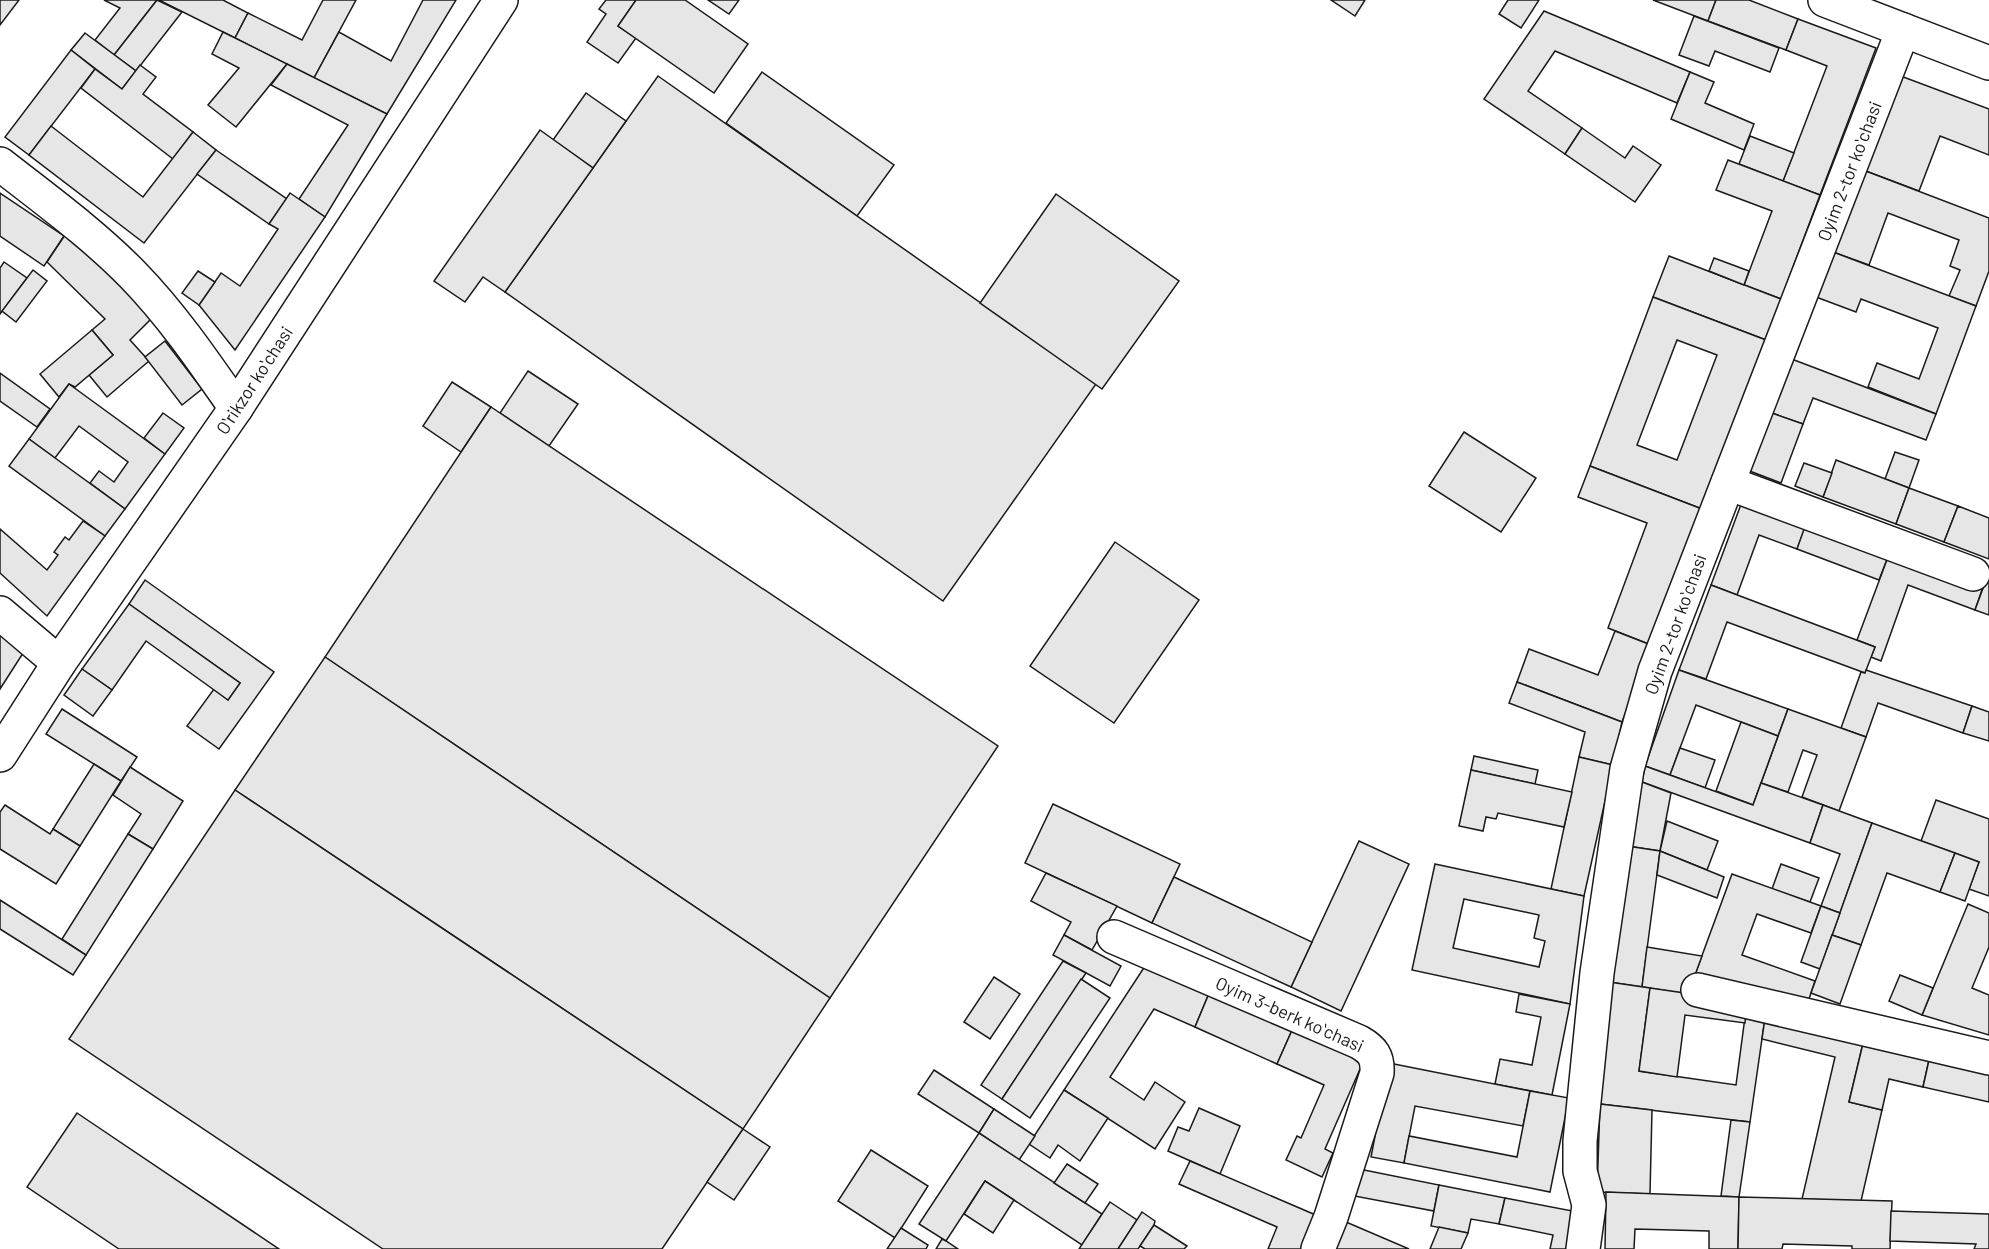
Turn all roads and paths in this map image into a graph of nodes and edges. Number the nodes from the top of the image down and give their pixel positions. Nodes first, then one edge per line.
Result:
1 (501, 0) edge
2 (1825, 0) edge
3 (1903, 30) junction
4 (1989, 63) edge
5 (0, 164) edge
6 (236, 408) junction
7 (1728, 483) junction
8 (1973, 574) dead end
9 (0, 613) edge
10 (59, 663) junction
11 (0, 755) edge
12 (1114, 937) dead end
13 (1698, 990) dead end
14 (1989, 1058) edge
15 (1318, 1249) edge
16 (1583, 1249) edge

1 - 6 street, Oʻrikzor koʻchasi
2 - 3 street
3 - 4 street
3 - 7 street, Oyim 2-tor koʻchasi
5 - 6 street
6 - 10 street, Oʻrikzor koʻchasi
7 - 8 street
7 - 16 street, Oyim 2-tor koʻchasi
9 - 10 street
10 - 11 street, Oʻrikzor koʻchasi
12 - 15 street, Oyim 3-berk koʻchasi
13 - 14 street

